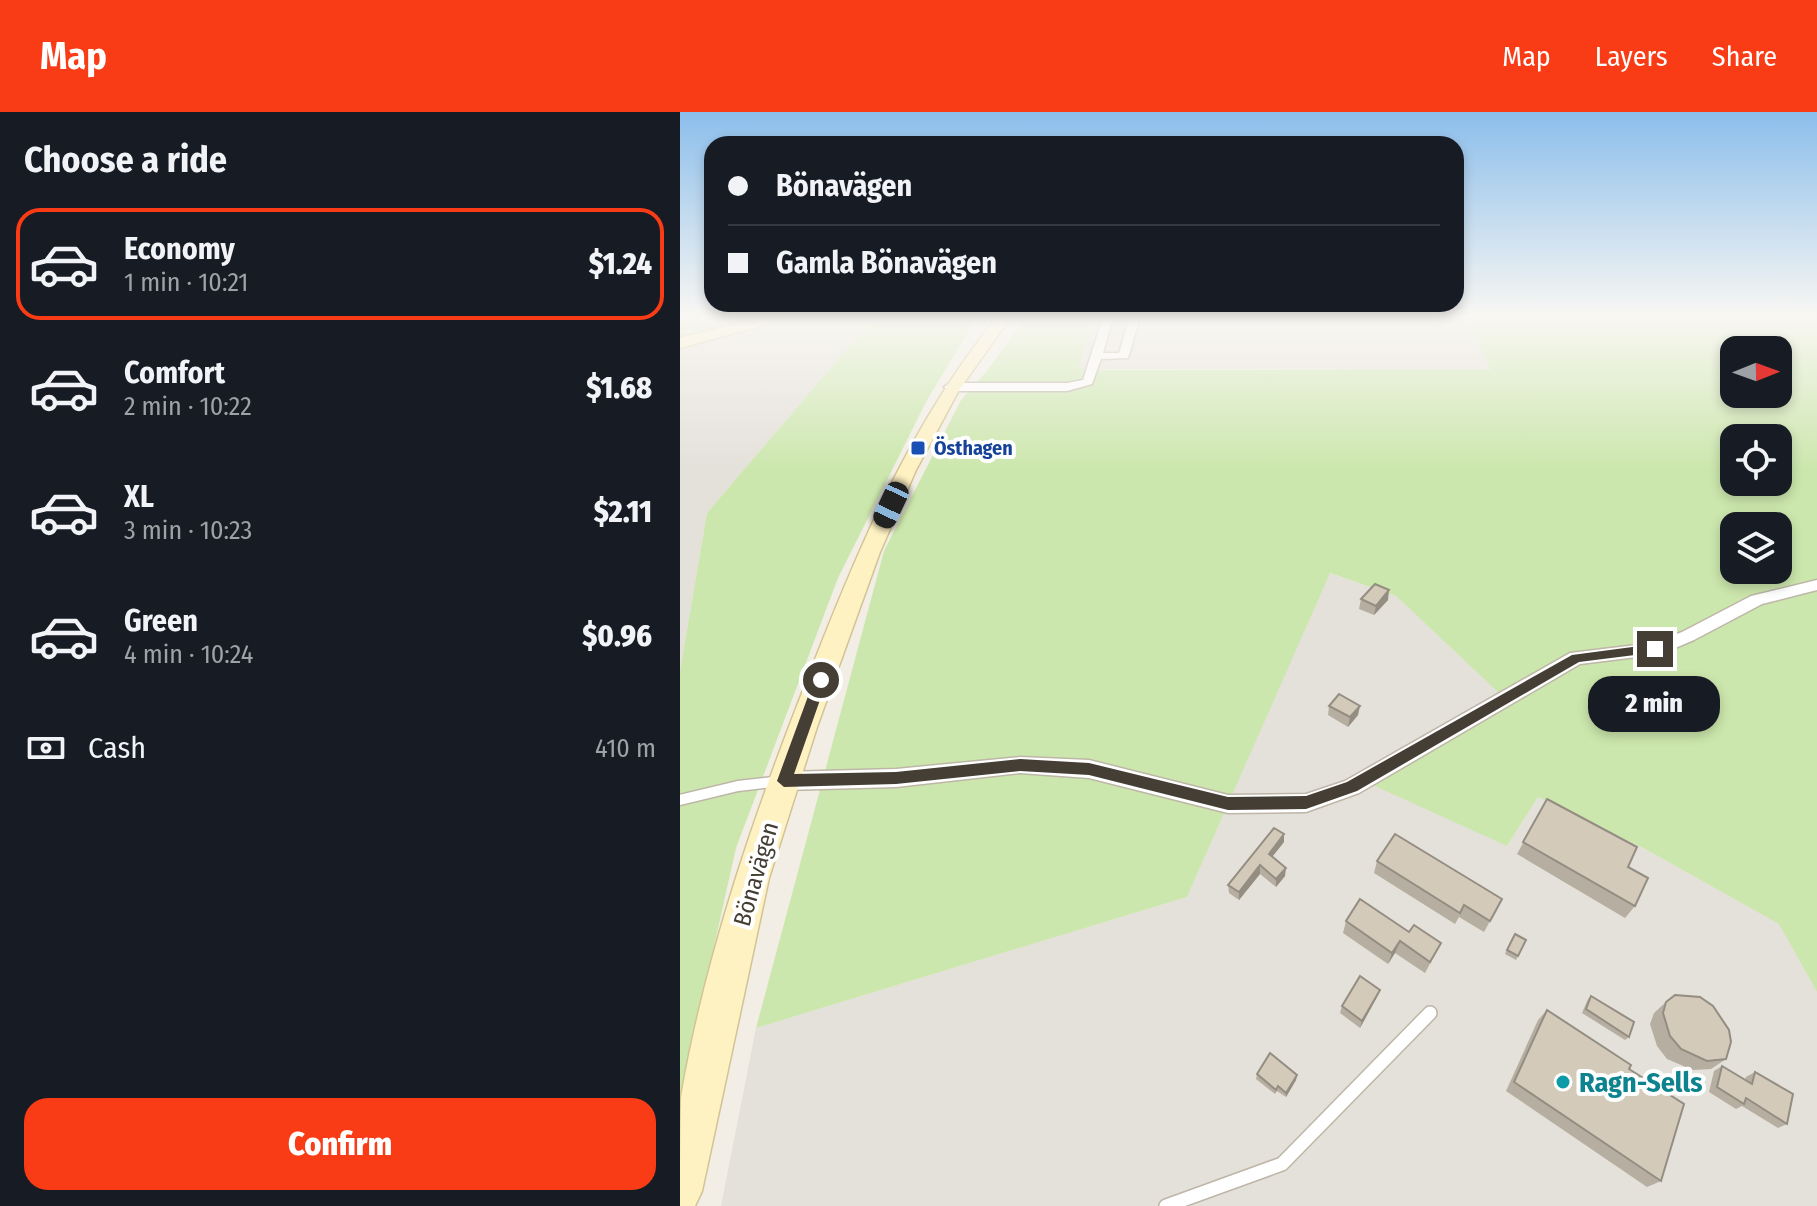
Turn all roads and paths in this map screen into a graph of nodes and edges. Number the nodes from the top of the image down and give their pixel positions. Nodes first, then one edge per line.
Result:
1 (965, 368) edge
2 (1092, 368) edge
3 (950, 387) junction
4 (1817, 585) edge
5 (784, 781) junction
6 (680, 800) edge
7 (1430, 1013) dead end
8 (680, 1191) edge
9 (1166, 1206) edge

1 - 3 street, Bönavägen
2 - 3 street
3 - 5 street, Bönavägen
4 - 5 street
5 - 6 lane
5 - 8 street, Bönavägen
7 - 9 lane

